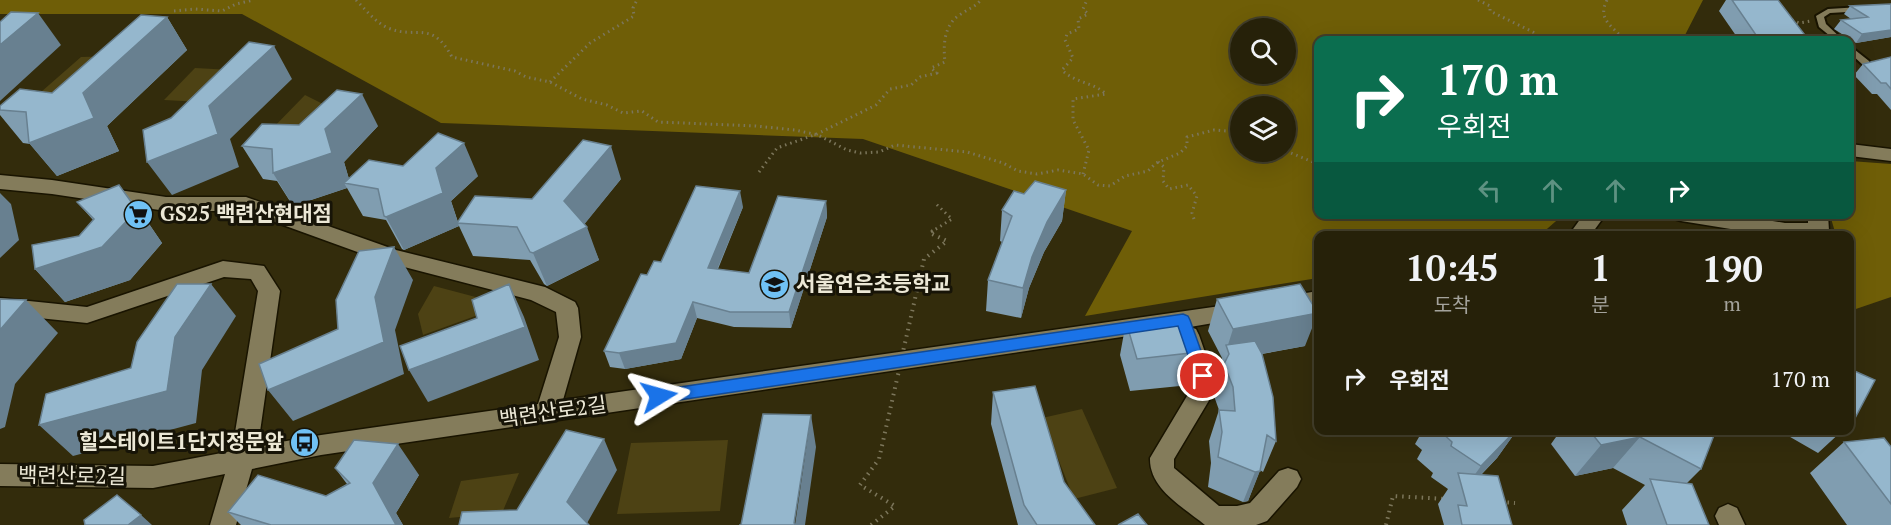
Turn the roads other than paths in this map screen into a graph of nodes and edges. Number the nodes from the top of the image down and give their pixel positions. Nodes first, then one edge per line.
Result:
1 (1874, 8) edge
2 (1834, 36) edge
3 (1854, 52) edge
4 (1866, 63) edge
5 (1854, 150) edge
6 (1891, 155) edge
7 (0, 182) edge
8 (1592, 219) edge
9 (1714, 219) edge
10 (1819, 223) edge
11 (1582, 231) edge
12 (1798, 231) edge
13 (1314, 300) edge
14 (0, 306) edge
15 (1183, 320) junction
16 (547, 413) junction
17 (242, 460) junction
18 (0, 475) edge
19 (1288, 479) dead end
20 (223, 525) edge

1 - 2 lane
3 - 4 lane
5 - 6 street
7 - 16 street
8 - 11 street
9 - 10 street
10 - 12 street
13 - 15 street, 백련산로2길
14 - 17 street
15 - 16 street, 백련산로2길
15 - 19 street
16 - 17 street, 백련산로2길
17 - 18 street, 백련산로2길
17 - 20 street

